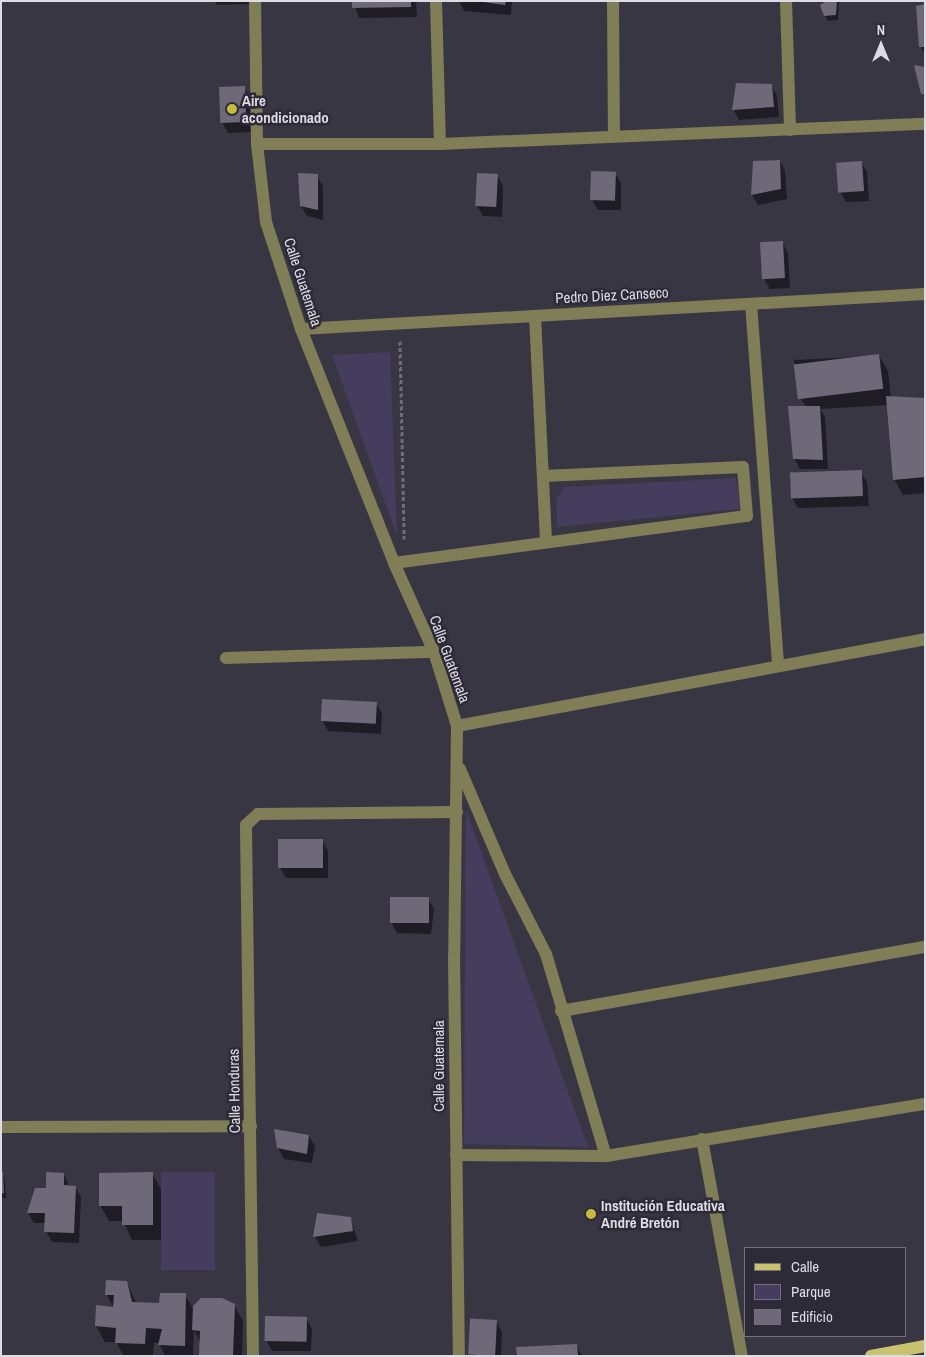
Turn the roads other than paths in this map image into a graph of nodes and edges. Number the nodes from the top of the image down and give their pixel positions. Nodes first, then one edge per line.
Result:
1 (255, 1) edge
2 (436, 1) edge
3 (613, 1) edge
4 (786, 1) edge
5 (925, 124) edge
6 (790, 130) junction
7 (614, 136) junction
8 (257, 144) junction
9 (440, 144) junction
10 (925, 294) edge
11 (751, 304) junction
12 (535, 316) junction
13 (301, 329) junction
14 (543, 476) junction
15 (546, 542) junction
16 (400, 562) junction
17 (925, 639) edge
18 (434, 652) junction
19 (226, 658) dead end
20 (778, 666) junction
21 (457, 726) junction
22 (457, 763) junction
23 (457, 812) junction
24 (925, 947) edge
25 (561, 1011) junction
26 (925, 1104) edge
27 (1, 1126) edge
28 (251, 1126) junction
29 (702, 1139) junction
30 (456, 1155) junction
31 (606, 1156) junction
32 (925, 1346) edge
33 (252, 1356) edge
34 (459, 1356) edge
35 (742, 1356) edge
36 (871, 1356) edge

1 - 8 street, Calle Guatemala
2 - 9 street
3 - 7 street
4 - 6 street
5 - 6 street
6 - 7 street
7 - 9 street
8 - 9 street
8 - 13 street, Calle Guatemala
10 - 11 street, Pedro Diez Canseco
11 - 12 street, Pedro Diez Canseco
11 - 20 street
12 - 13 street, Pedro Diez Canseco
12 - 14 street
13 - 16 street, Calle Guatemala
14 - 15 street
14 - 15 street
15 - 16 street
16 - 18 street, Calle Guatemala
17 - 20 street
18 - 19 street
18 - 21 street, Calle Guatemala
20 - 21 street
21 - 22 street, Calle Guatemala
22 - 23 street, Calle Guatemala
22 - 25 street
23 - 28 street, Calle Honduras
23 - 30 street, Calle Guatemala
24 - 25 street
25 - 31 street
26 - 29 street
27 - 28 street
28 - 33 street, Calle Honduras
29 - 31 street
29 - 35 street
30 - 31 street
30 - 34 street, Calle Guatemala
32 - 36 main road

